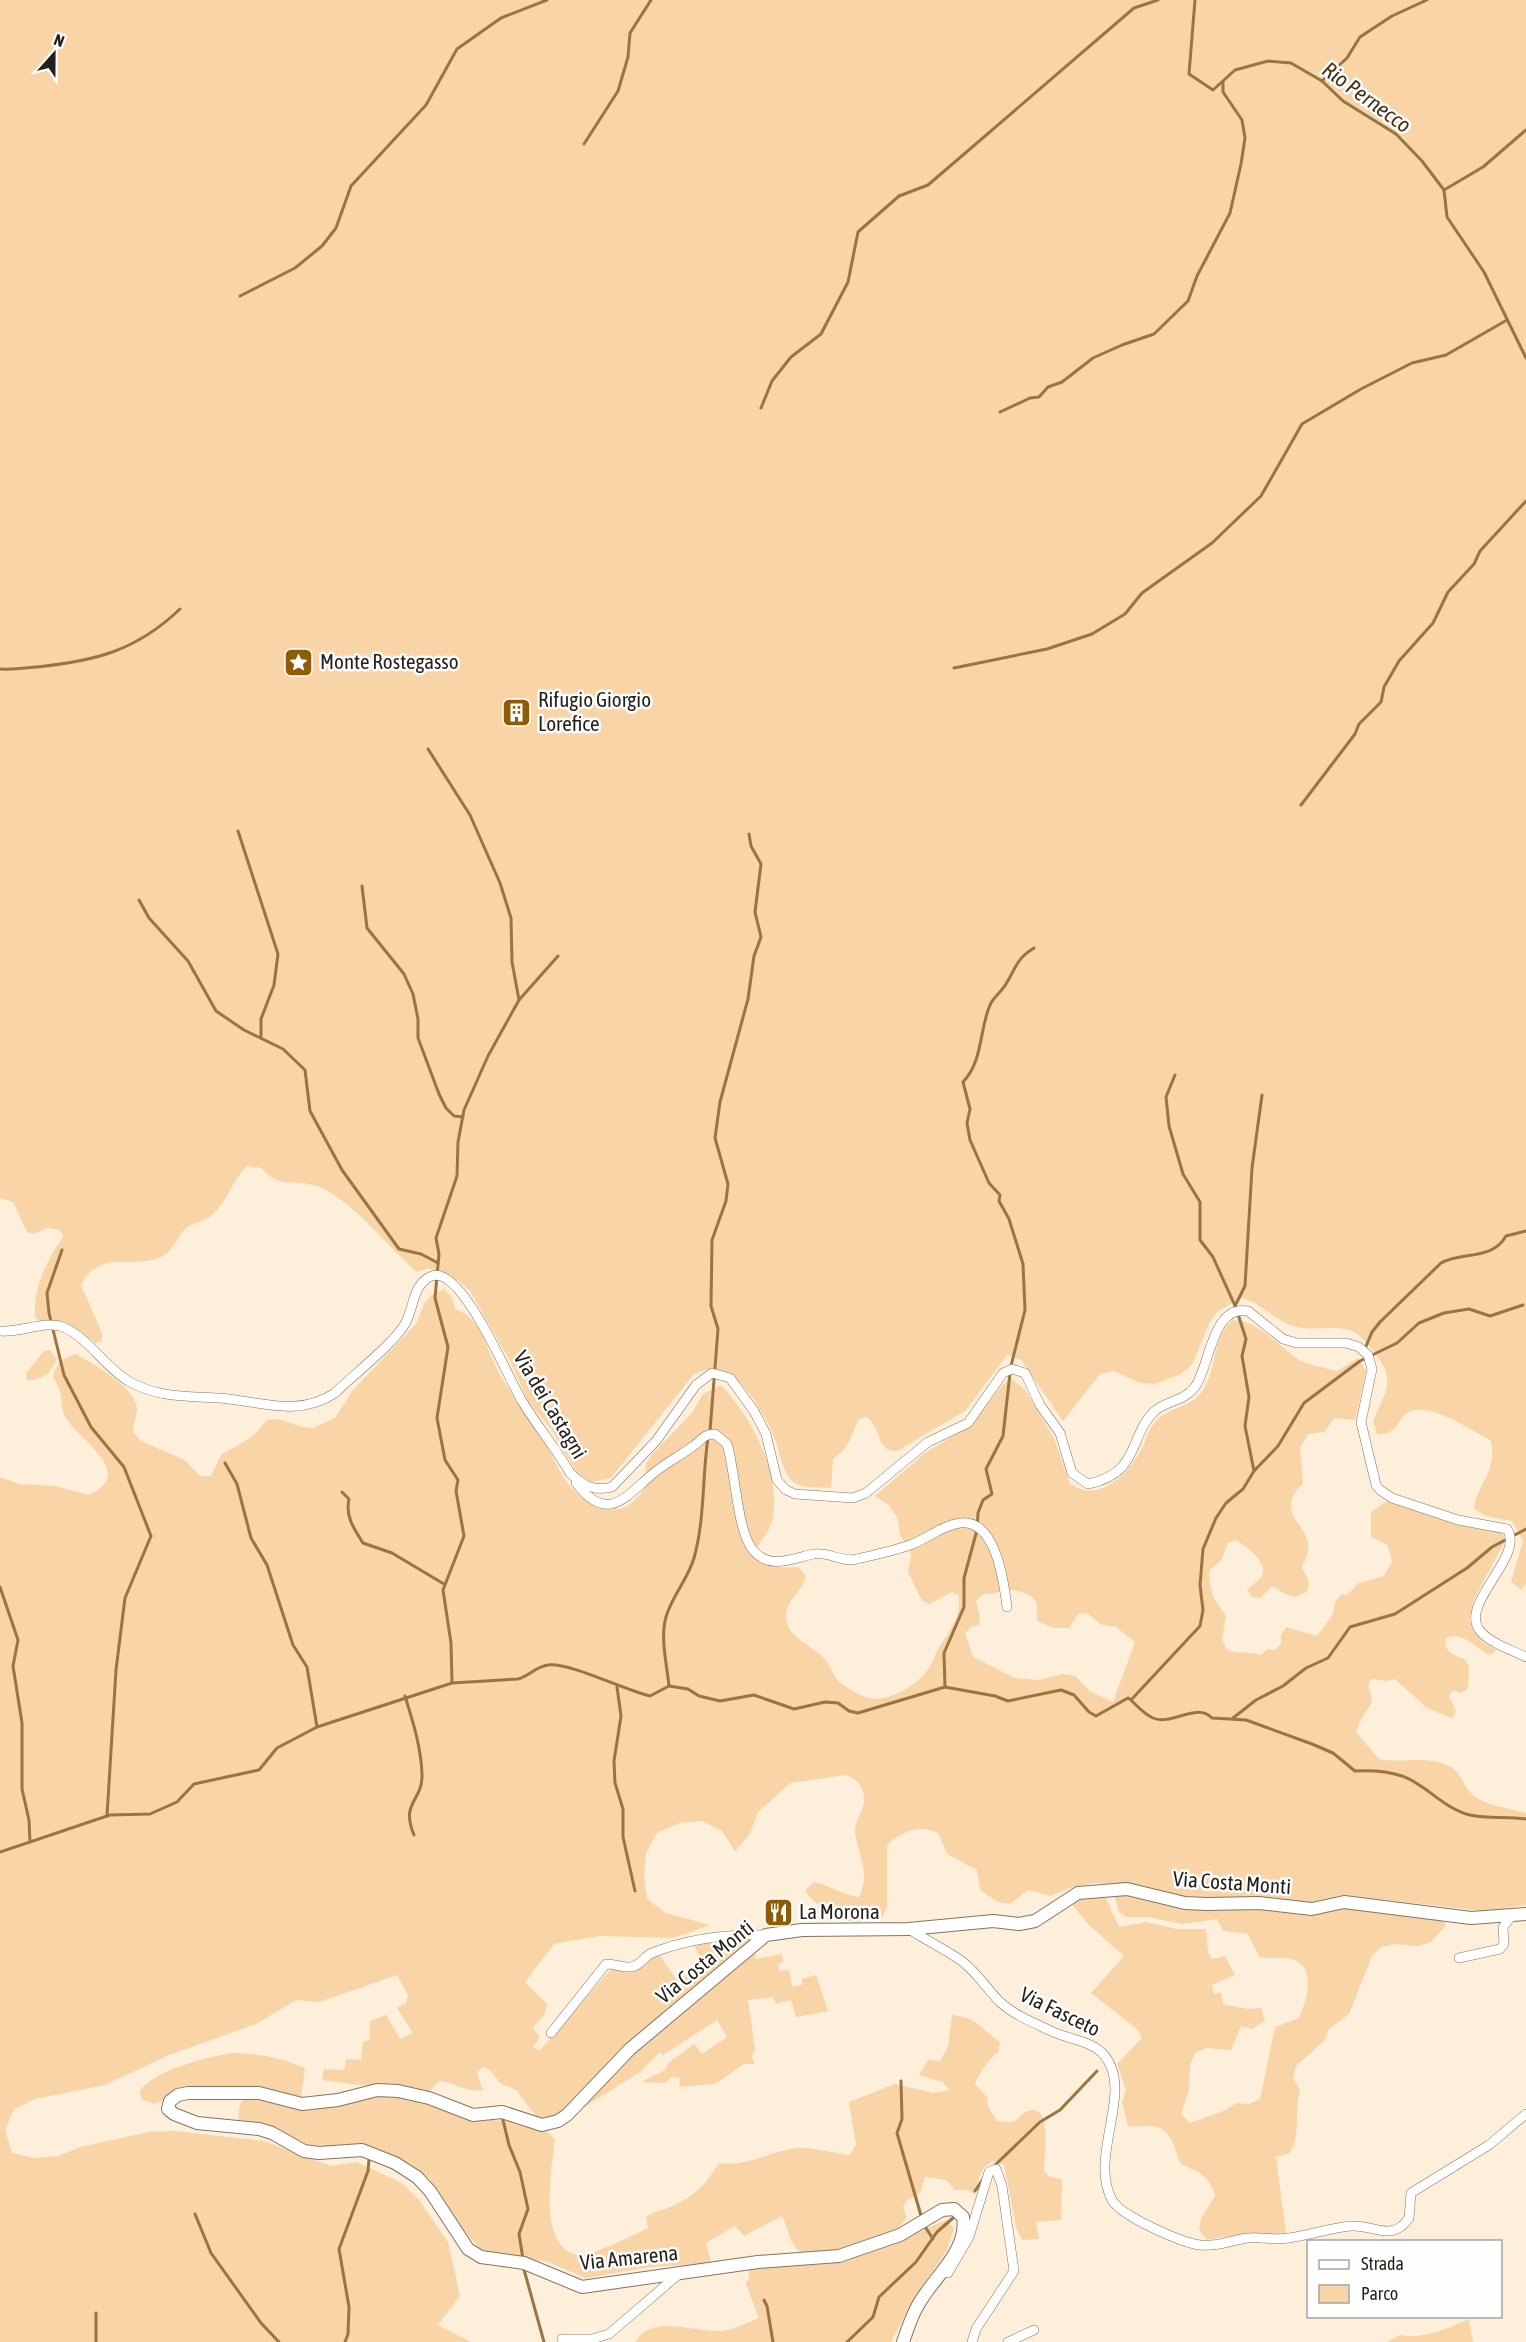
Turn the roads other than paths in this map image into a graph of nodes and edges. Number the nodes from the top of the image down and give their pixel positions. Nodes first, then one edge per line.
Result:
1 (0, 1331) edge
2 (570, 1473) junction
3 (1007, 1607) dead end
4 (1526, 1657) edge
5 (1526, 1914) edge
6 (1511, 1917) junction
7 (909, 1929) junction
8 (766, 1935) junction
9 (1459, 1958) dead end
10 (551, 2033) dead end
11 (168, 2109) joint
12 (1526, 2114) edge
13 (680, 2272) junction
14 (939, 2277) junction
15 (1034, 2330) dead end
16 (562, 2339) dead end
17 (903, 2342) edge
18 (972, 2342) edge
19 (1008, 2342) edge

1 - 2 street, Via dei Castagni
2 - 3 street
2 - 4 street, Via dei Castagni
5 - 6 street, Via Costa Monti
6 - 7 street, Via Costa Monti
6 - 9 street
7 - 8 street, Via Costa Monti
7 - 12 street, Via Fasceto
8 - 10 street
8 - 11 street, Via Costa Monti
11 - 13 street, Via Amarena
13 - 14 street, Via Amarena
13 - 16 street
14 - 17 street, Via Amarena
14 - 18 street
15 - 19 street

